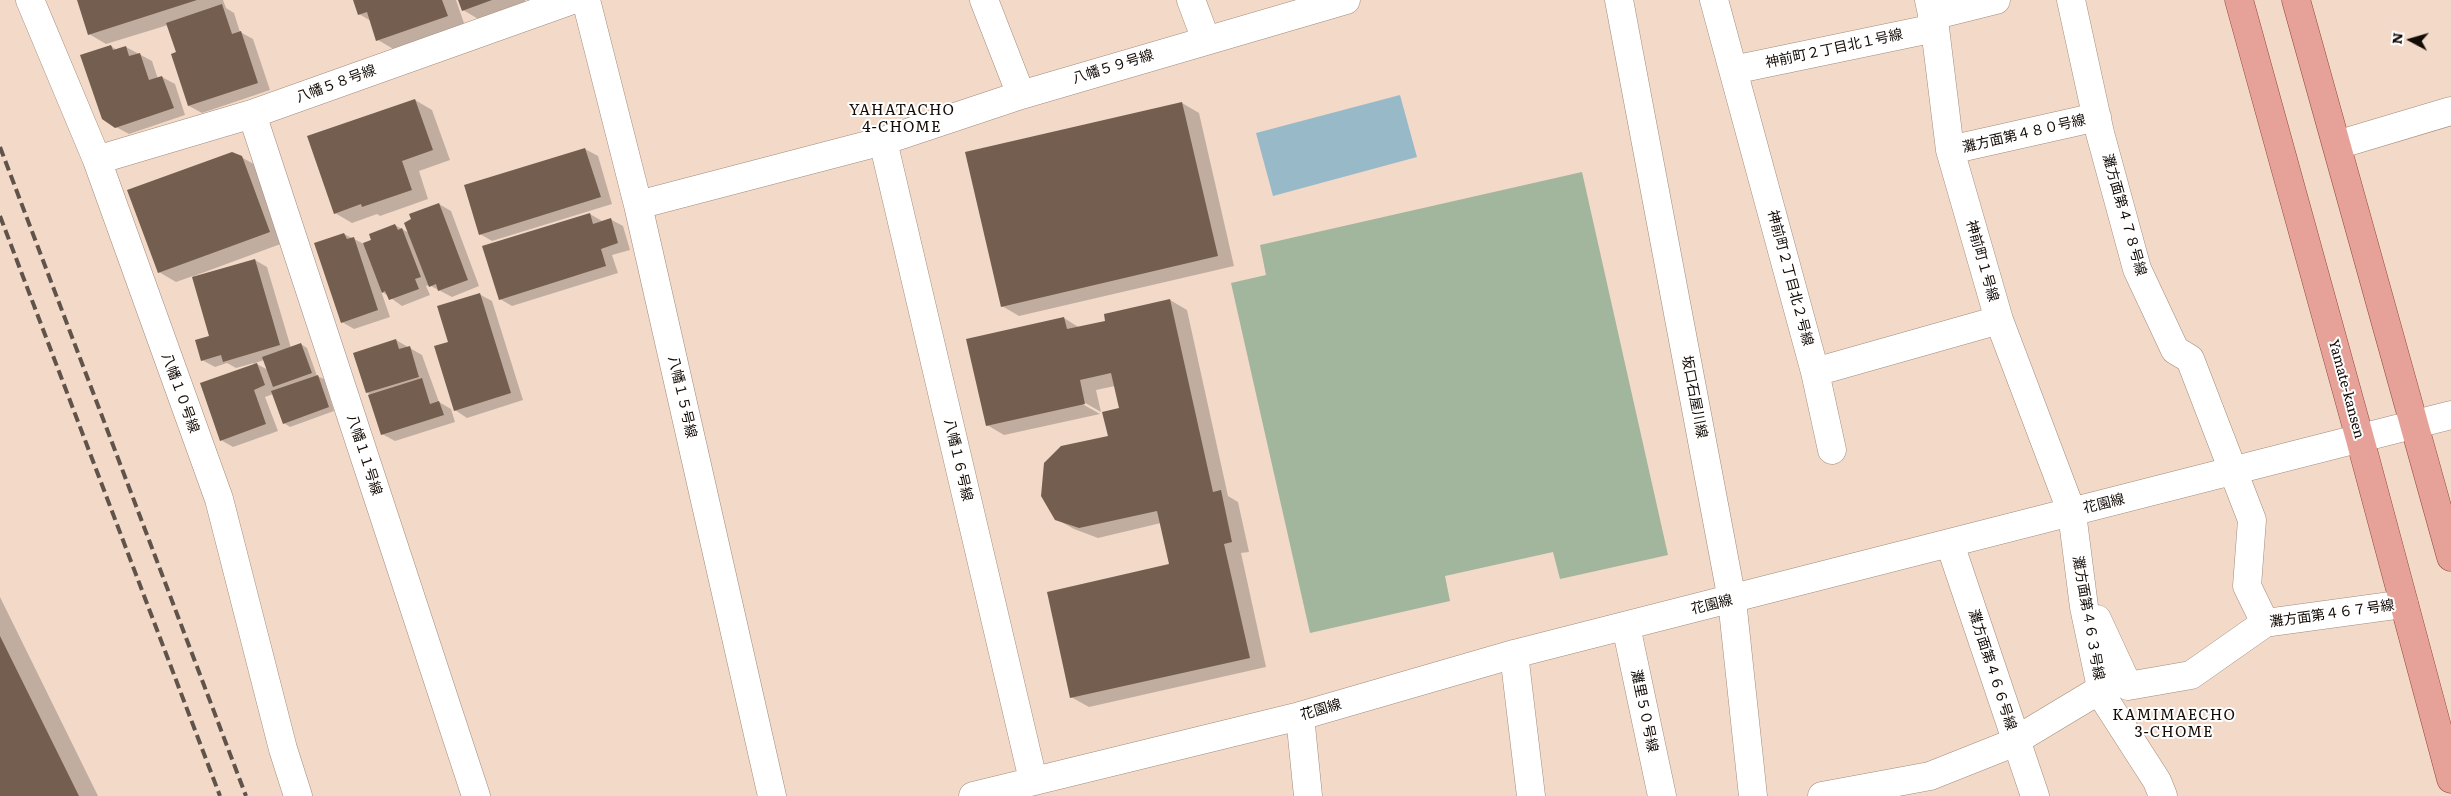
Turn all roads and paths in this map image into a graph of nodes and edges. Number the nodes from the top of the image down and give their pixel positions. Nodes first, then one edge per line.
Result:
1 (30, 0) edge
2 (572, 0) edge
3 (586, 0) edge
4 (984, 0) edge
5 (1191, 0) edge
6 (1346, 0) edge
7 (1619, 0) edge
8 (1714, 0) edge
9 (1996, 0) edge
10 (2071, 0) edge
11 (2238, 0) edge
12 (2296, 0) edge
13 (1932, 14) edge
14 (1206, 40) junction
15 (1733, 70) junction
16 (1021, 95) junction
17 (2451, 111) edge
18 (252, 114) junction
19 (2097, 117) junction
20 (883, 141) junction
21 (2337, 145) junction
22 (1950, 150) junction
23 (97, 160) junction
24 (638, 205) junction
25 (1999, 320) junction
26 (1815, 372) junction
27 (2451, 415) edge
28 (2414, 424) junction
29 (2360, 438) junction
30 (1832, 450) dead end
31 (2234, 471) junction
32 (2072, 512) junction
33 (1950, 544) junction
34 (2451, 557) edge
35 (1732, 600) junction
36 (2404, 604) junction
37 (2084, 607) junction
38 (2264, 623) junction
39 (1626, 626) junction
40 (1514, 654) junction
41 (2101, 689) junction
42 (1300, 716) junction
43 (2015, 741) junction
44 (2451, 779) edge
45 (1033, 780) junction
46 (298, 796) edge
47 (476, 796) edge
48 (772, 796) edge
49 (973, 796) edge
50 (1308, 796) edge
51 (1531, 796) edge
52 (1662, 796) edge
53 (1752, 796) edge
54 (1822, 796) edge
55 (2035, 796) edge
56 (2164, 796) edge

1 - 23 street, 八幡１０号線
2 - 18 street, 八幡５８号線
3 - 24 street, 八幡１５号線
4 - 16 street
5 - 14 street
6 - 14 street, 八幡５９号線
7 - 35 street, 坂口石屋川線
8 - 15 street, 神前町２丁目北２号線
9 - 13 street, 神前町２丁目北１号線
10 - 19 street, 灘方面第４７８号線
11 - 29 main road, Yamate-kansen
12 - 21 main road
13 - 15 street, 神前町２丁目北１号線
13 - 22 street, 神前町１号線
14 - 16 street, 八幡５９号線
15 - 26 street, 神前町２丁目北２号線
16 - 20 street, 八幡５９号線
17 - 21 street
18 - 23 street, 八幡５８号線
18 - 47 street, 八幡１１号線
19 - 22 street, 灘方面第４８０号線
19 - 31 street, 灘方面第４７８号線
20 - 24 street, 八幡５９号線
20 - 45 street, 八幡１６号線
21 - 28 main road
22 - 25 street, 神前町１号線
23 - 46 street, 八幡１０号線
24 - 48 street, 八幡１５号線
25 - 26 street
25 - 32 street, 神前町１号線
26 - 30 street, 神前町２丁目北２号線
27 - 28 street, 花園線
28 - 29 street, 花園線
28 - 34 main road
29 - 31 street, 花園線
29 - 36 main road, Yamate-kansen
31 - 32 street, 花園線
31 - 38 street, 灘方面第４７８号線
32 - 33 street, 花園線
32 - 37 street, 灘方面第４６３号線
33 - 35 street, 花園線
33 - 43 street, 灘方面第４６６号線
35 - 39 street, 花園線
35 - 53 street, 坂口石屋川線
36 - 38 street, 灘方面第４６７号線
36 - 44 main road, Yamate-kansen
37 - 38 street, 灘方面第４６７号線
37 - 41 street, 灘方面第４６３号線
39 - 40 street, 花園線
39 - 52 street, 灘里５０号線
40 - 42 street, 花園線
40 - 51 street
41 - 43 street
41 - 56 street, 灘方面第４６３号線
42 - 45 street, 花園線
42 - 50 street
43 - 54 street
43 - 55 street, 灘方面第４６６号線
45 - 49 street, 花園線

